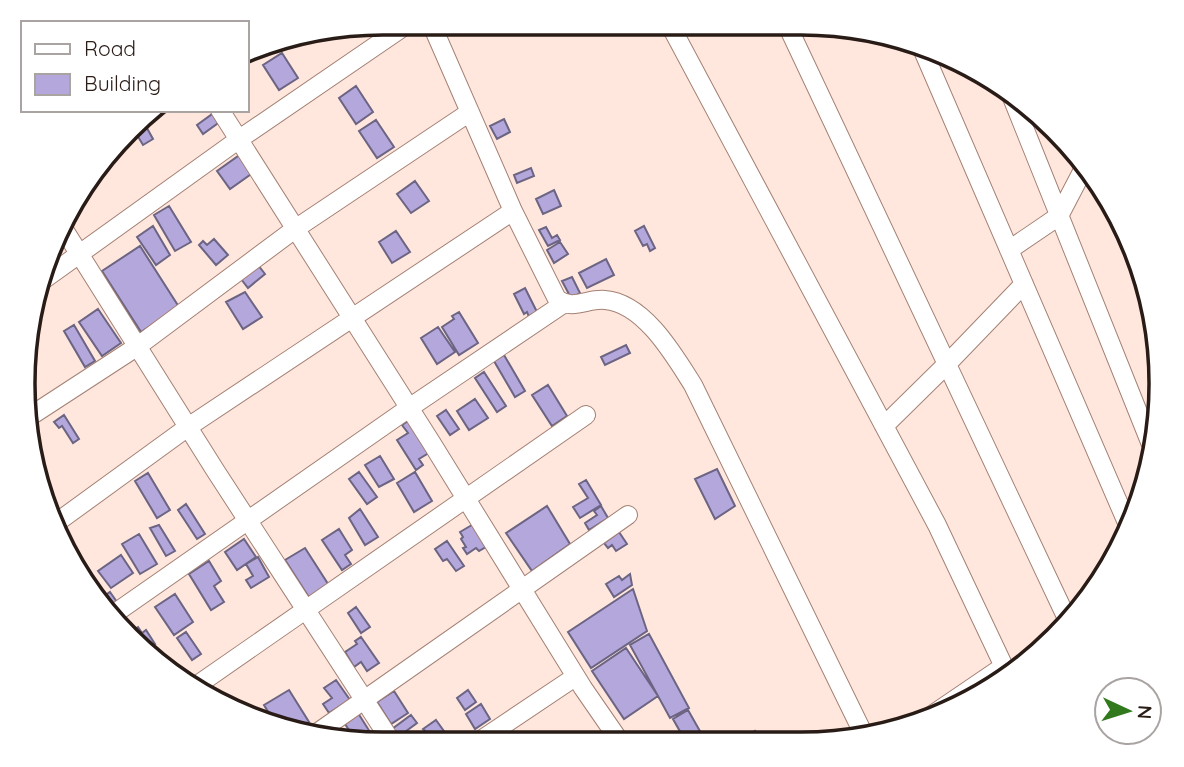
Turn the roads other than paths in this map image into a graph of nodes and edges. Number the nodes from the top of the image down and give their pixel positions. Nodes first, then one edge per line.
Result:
1 (392, 35) edge
2 (436, 35) edge
3 (675, 35) edge
4 (791, 35) edge
5 (927, 59) edge
6 (1017, 110) edge
7 (221, 112) edge
8 (470, 112) junction
9 (239, 140) junction
10 (1080, 176) edge
11 (513, 211) junction
12 (1059, 216) junction
13 (295, 229) junction
14 (68, 236) edge
15 (1009, 250) junction
16 (80, 255) junction
17 (52, 274) edge
18 (1024, 284) junction
19 (563, 304) junction
20 (353, 319) junction
21 (138, 346) junction
22 (947, 365) junction
23 (409, 408) junction
24 (37, 412) edge
25 (586, 415) dead end
26 (884, 426) junction
27 (188, 427) junction
28 (1146, 431) edge
29 (466, 499) junction
30 (1123, 514) edge
31 (628, 515) dead end
32 (63, 518) edge
33 (247, 520) junction
34 (522, 590) junction
35 (119, 610) edge
36 (306, 610) junction
37 (1064, 612) edge
38 (1004, 666) edge
39 (575, 677) junction
40 (203, 681) edge
41 (364, 700) junction
42 (860, 726) edge
43 (326, 727) edge
44 (385, 732) edge
45 (493, 732) edge
46 (613, 732) edge

1 - 9 street
2 - 8 street
3 - 26 street
4 - 22 street
5 - 15 street
6 - 12 street
7 - 9 street
8 - 11 street
8 - 13 street
9 - 13 street
9 - 16 street
10 - 12 street
11 - 19 street
11 - 20 street
12 - 15 street
12 - 28 street
13 - 20 street
13 - 21 street
14 - 16 street
15 - 18 street
16 - 17 street
16 - 21 street
18 - 22 street
18 - 30 street
19 - 23 street
19 - 42 street
20 - 23 street
20 - 27 street
21 - 24 street
21 - 27 street
22 - 26 street
22 - 37 street
23 - 29 street
23 - 33 street
25 - 29 street
26 - 38 street
27 - 32 street
27 - 33 street
29 - 34 street
29 - 36 street
31 - 34 street
33 - 35 street
33 - 36 street
34 - 39 street
34 - 41 street
36 - 40 street
36 - 41 street
39 - 45 street
39 - 46 street
41 - 43 street
41 - 44 street

